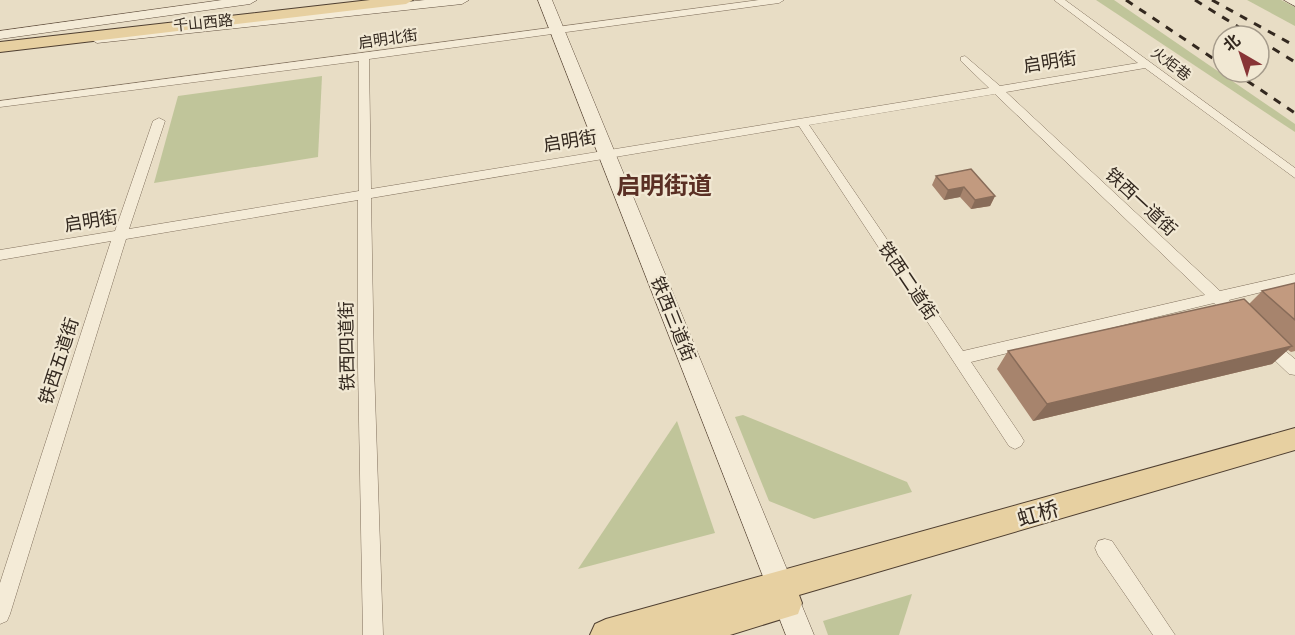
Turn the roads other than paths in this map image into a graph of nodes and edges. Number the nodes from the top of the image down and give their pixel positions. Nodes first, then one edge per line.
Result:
1 (250, 0) edge
2 (323, 0) edge
3 (406, 0) edge
4 (462, 0) edge
5 (779, 0) edge
6 (1059, 0) edge
7 (545, 1) edge
8 (559, 30) junction
9 (0, 35) edge
10 (25, 44) junction
11 (0, 47) edge
12 (364, 57) junction
13 (965, 59) dead end
14 (1147, 65) junction
15 (996, 89) junction
16 (0, 104) edge
17 (159, 121) dead end
18 (801, 121) junction
19 (607, 154) junction
20 (1295, 174) edge
21 (365, 193) junction
22 (120, 235) junction
23 (0, 255) edge
24 (1295, 279) edge
25 (1217, 298) junction
26 (960, 358) junction
27 (1295, 369) edge
28 (1295, 439) edge
29 (1015, 441) dead end
30 (1105, 548) dead end
31 (784, 595) junction
32 (0, 614) edge
33 (373, 635) edge
34 (606, 635) edge
35 (678, 635) edge
36 (800, 635) edge
37 (1165, 635) edge

1 - 9 main road
2 - 9 main road, 千山西路
3 - 10 main road, 千山西路
4 - 10 main road
5 - 8 street, 启明北街
6 - 14 street, 火炬巷
7 - 8 main road, 铁西三道街
8 - 12 street, 启明北街
8 - 19 main road, 铁西三道街
10 - 11 main road, 千山西路
12 - 16 street, 启明北街
12 - 21 street, 铁西四道街
13 - 15 street, 铁西一道街
14 - 15 street, 启明街
14 - 20 street, 火炬巷
15 - 18 street, 启明街
15 - 25 street, 铁西一道街
17 - 22 street, 铁西五道街
18 - 19 street, 启明街
18 - 26 street, 铁西二道街
19 - 21 street, 启明街
19 - 31 main road, 铁西三道街
21 - 22 street, 启明街
21 - 33 street, 铁西四道街
22 - 23 street, 启明街
22 - 32 street, 铁西五道街
24 - 25 street
25 - 26 street
25 - 27 street, 铁西一道街
26 - 29 street, 铁西二道街
28 - 31 main road, 虹桥
30 - 37 street
31 - 34 main road
31 - 35 main road
31 - 36 main road, 铁西三道街

